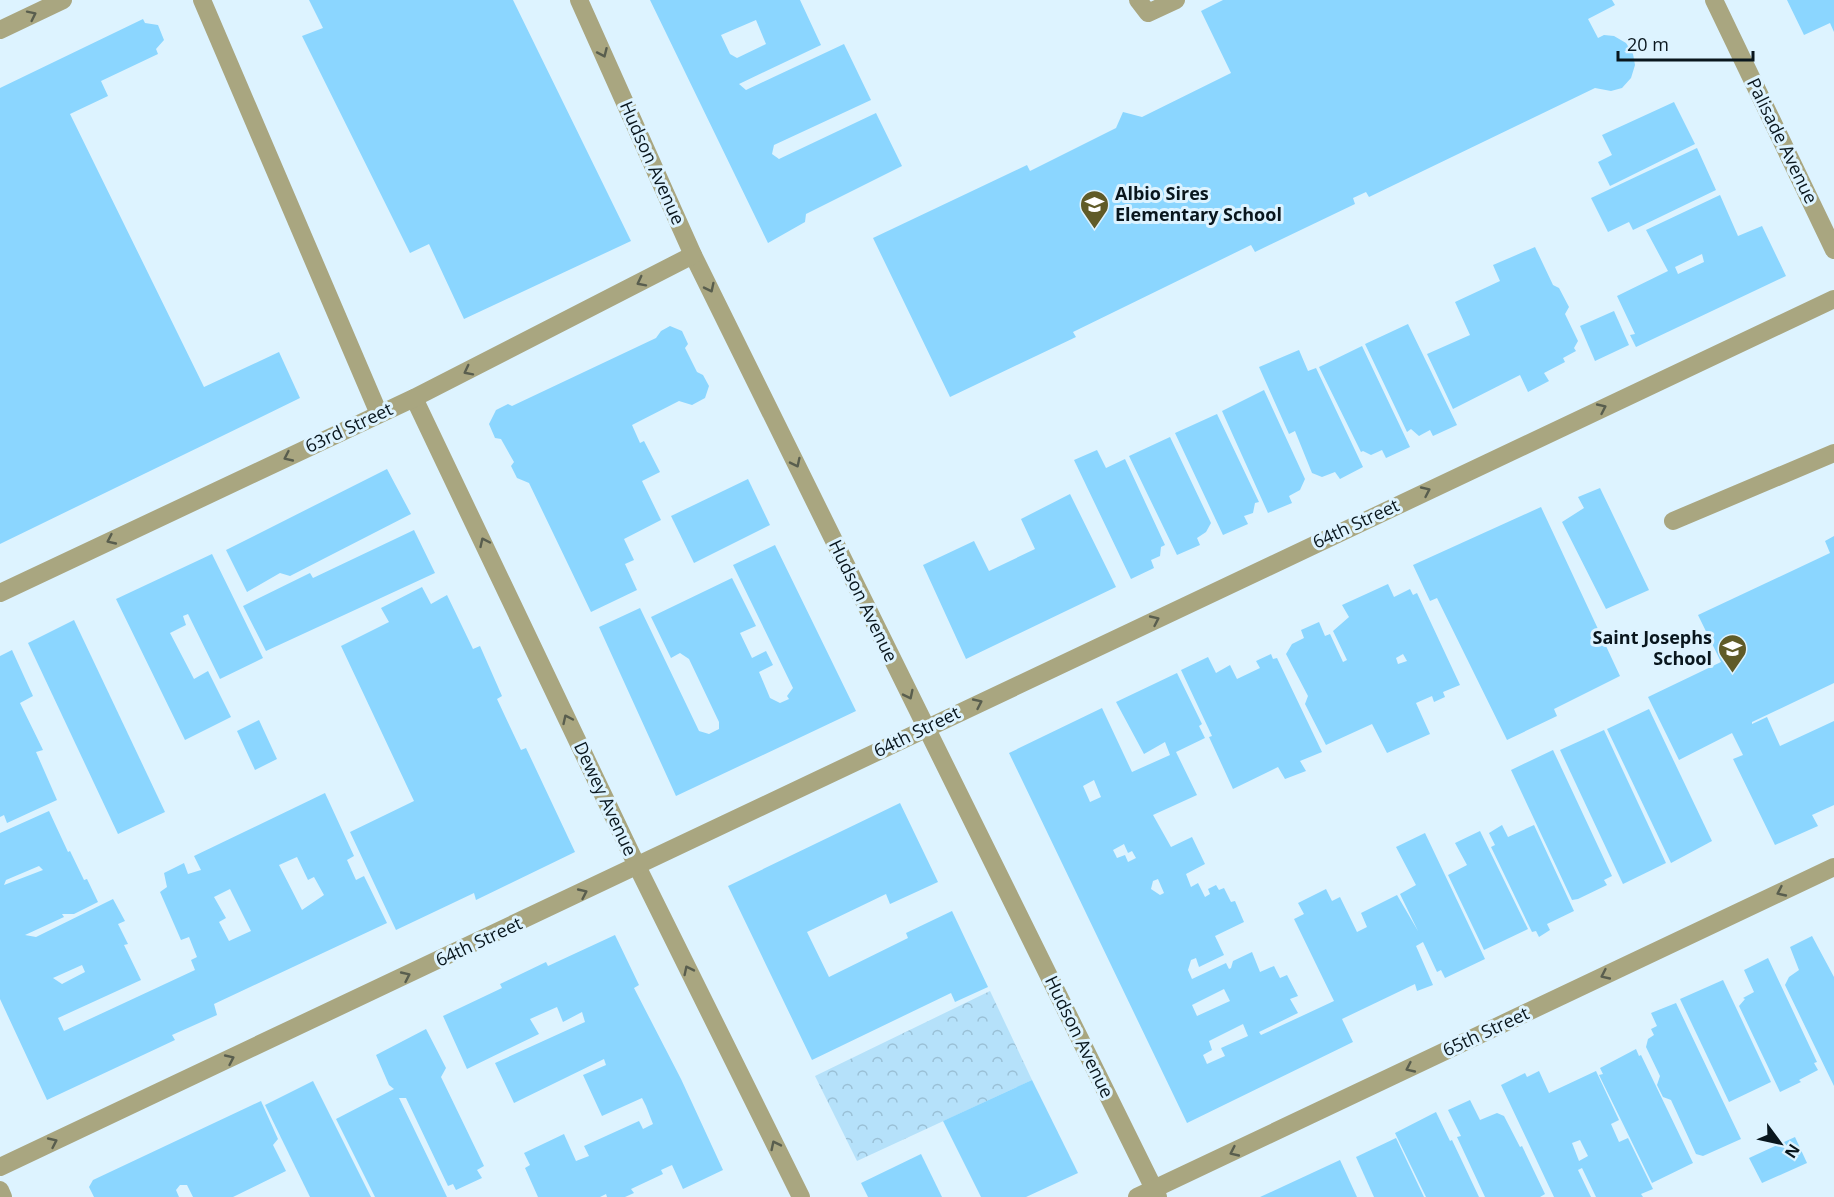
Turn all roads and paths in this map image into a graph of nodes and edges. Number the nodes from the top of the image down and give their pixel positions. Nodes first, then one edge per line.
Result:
1 (63, 0) edge
2 (202, 0) edge
3 (579, 0) edge
4 (1138, 0) edge
5 (1176, 0) edge
6 (1714, 0) edge
7 (0, 30) edge
8 (1834, 249) edge
9 (693, 255) junction
10 (1834, 298) edge
11 (414, 398) junction
12 (379, 414) junction
13 (1834, 453) edge
14 (1673, 521) dead end
15 (0, 593) edge
16 (926, 728) junction
17 (1834, 867) edge
18 (638, 868) junction
19 (0, 1167) edge
20 (0, 1190) edge
21 (1156, 1193) edge
22 (3, 1197) edge
23 (801, 1197) edge
24 (1137, 1197) edge

7 -> 1 street
2 - 12 street
3 -> 9 street, Hudson Avenue
4 - 5 street
6 - 8 street, Palisade Avenue
9 -> 11 street, 63rd Street
9 -> 16 street, Hudson Avenue
16 -> 10 street, 64th Street
11 - 12 street, 63rd Street
18 -> 11 street, Dewey Avenue
12 -> 15 street, 63rd Street
13 - 14 street
16 - 18 street, 64th Street
16 - 21 street, Hudson Avenue
17 -> 21 street, 65th Street
19 -> 18 street, 64th Street
23 -> 18 street, Dewey Avenue
20 - 22 street
21 - 24 street, 65th Street

